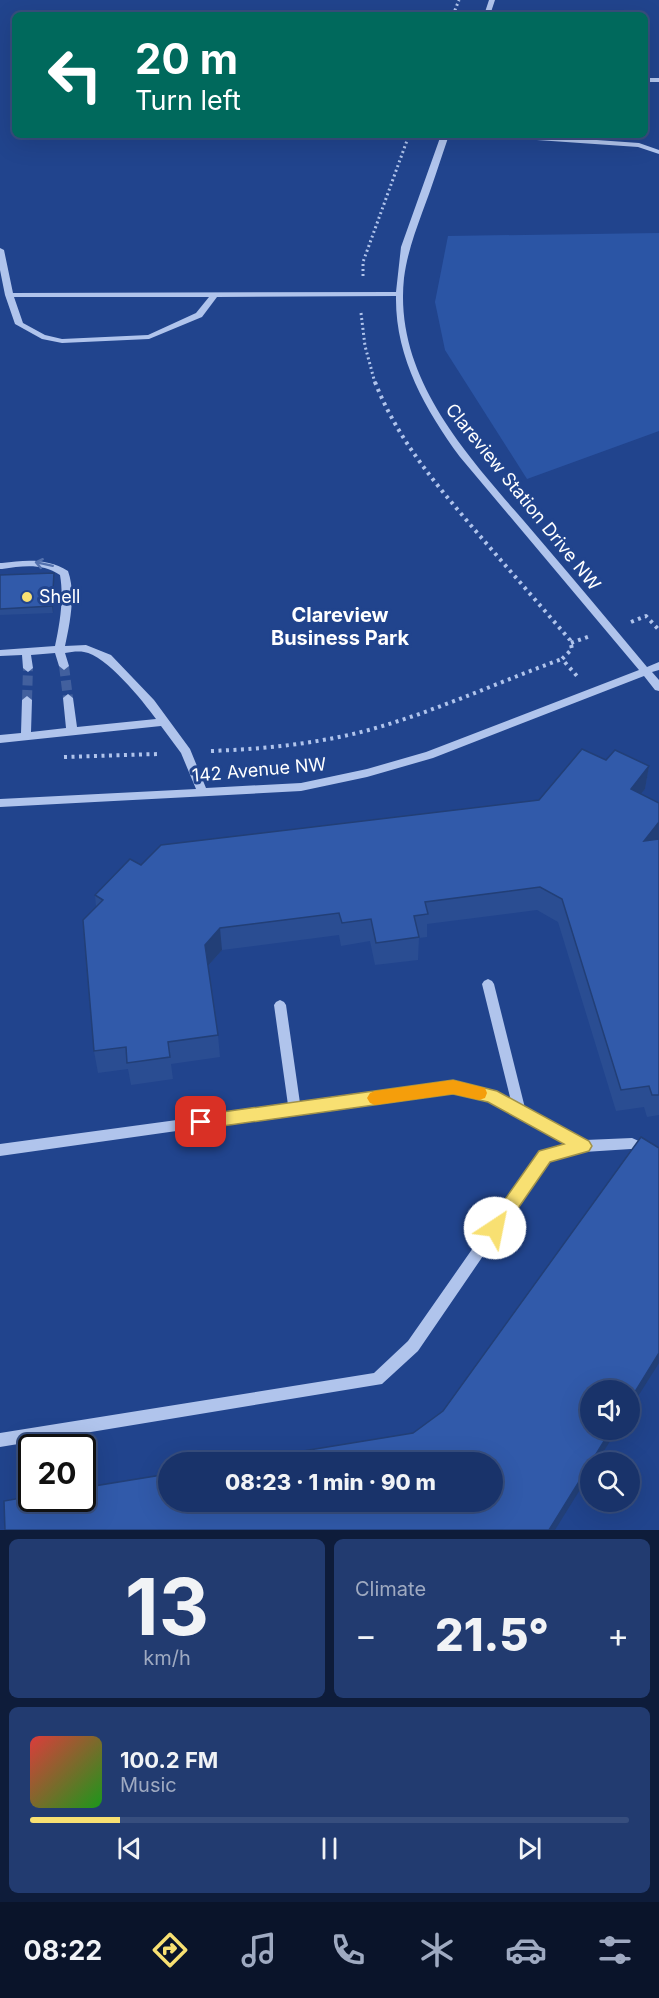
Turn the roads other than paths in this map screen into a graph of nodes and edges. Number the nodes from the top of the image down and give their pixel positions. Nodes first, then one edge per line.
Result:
1 (444, 138) edge
2 (538, 138) edge
3 (637, 138) edge
4 (639, 145) junction
5 (659, 152) edge
6 (0, 250) edge
7 (215, 294) junction
8 (400, 294) junction
9 (9, 295) junction
10 (2, 566) dead end
11 (59, 649) junction
12 (26, 651) junction
13 (0, 653) edge
14 (64, 666) tunnel mouth
15 (659, 666) edge
16 (28, 668) tunnel mouth
17 (646, 670) junction
18 (659, 687) edge
19 (68, 698) tunnel mouth
20 (27, 700) tunnel mouth
21 (164, 722) junction
22 (72, 732) junction
23 (27, 736) junction
24 (0, 739) edge
25 (203, 793) junction
26 (0, 803) edge
27 (488, 984) dead end
28 (280, 1005) dead end
29 (295, 1109) junction
30 (520, 1112) junction
31 (584, 1146) junction
32 (0, 1150) edge
33 (659, 1156) edge
34 (0, 1440) edge

1 - 8 street, Clareview Station Drive NW
2 - 4 street
3 - 4 street
4 - 5 street
6 - 9 street
7 - 8 street
7 - 9 street
7 - 9 street
8 - 17 street, Clareview Station Drive NW
11 -> 10 street
11 - 12 street
11 - 14 street
11 - 21 street
12 - 13 street
12 - 16 street
15 - 17 street, 142 Avenue NW
17 - 18 street, Clareview Station Drive NW
17 - 25 street, 142 Avenue NW
19 - 22 street
20 - 23 street
21 - 22 street
21 - 25 street
22 - 23 street
23 - 24 street
25 - 26 street, 142 Avenue NW
27 - 30 street
28 - 29 street
29 - 30 street
29 - 32 street
30 - 31 street
31 - 33 street
31 - 34 street

